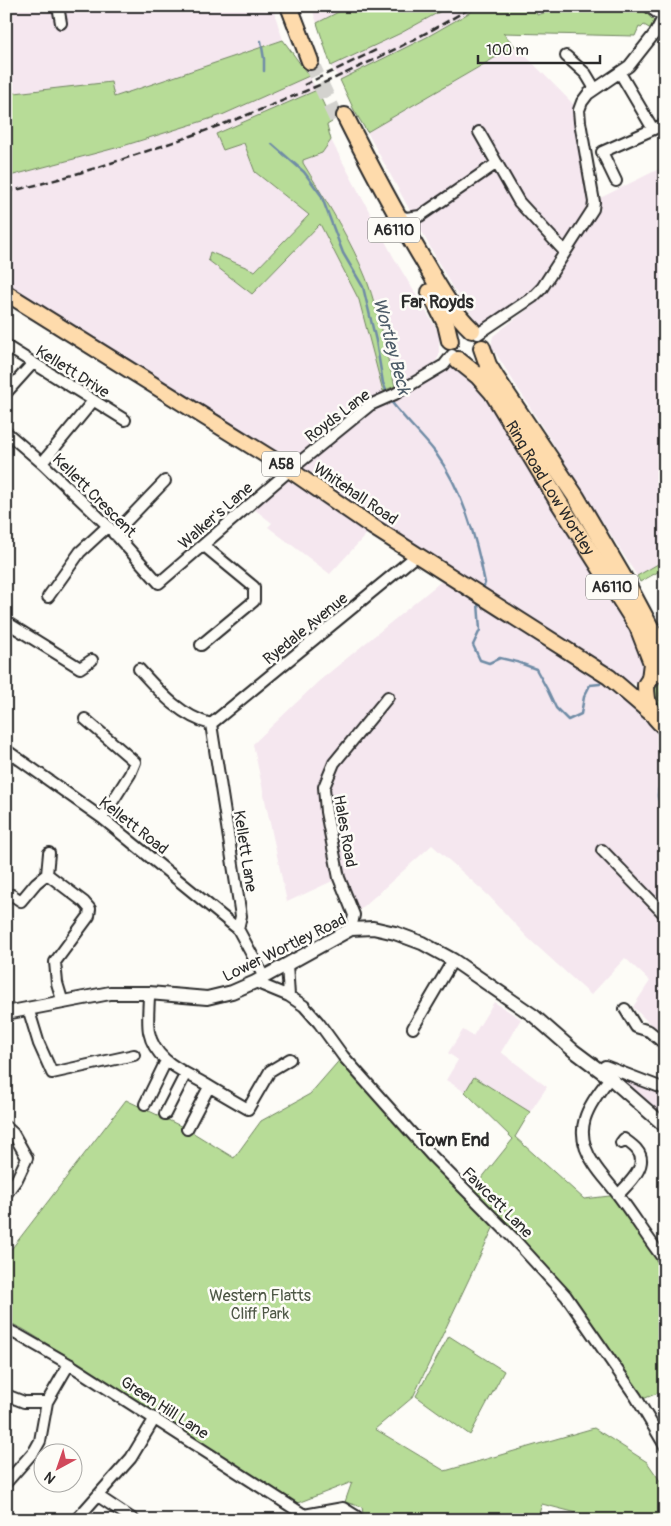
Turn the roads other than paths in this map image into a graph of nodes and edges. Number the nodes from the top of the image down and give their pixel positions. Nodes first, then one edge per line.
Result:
1 (58, 6) edge
2 (288, 6) edge
3 (299, 6) edge
4 (648, 6) edge
5 (664, 15) edge
6 (61, 23) dead end
7 (566, 56) dead end
8 (620, 73) junction
9 (596, 89) junction
10 (665, 124) edge
11 (653, 129) junction
12 (479, 132) dead end
13 (497, 163) junction
14 (616, 181) dead end
15 (397, 214) junction
16 (566, 252) junction
17 (6, 293) edge
18 (477, 337) junction
19 (6, 346) edge
20 (453, 352) junction
21 (33, 363) junction
22 (6, 393) edge
23 (93, 401) junction
24 (125, 420) dead end
25 (6, 432) edge
26 (42, 463) junction
27 (290, 470) junction
28 (165, 481) dead end
29 (111, 530) junction
30 (203, 545) junction
31 (417, 555) junction
32 (159, 583) joint
33 (48, 598) dead end
34 (6, 622) edge
35 (660, 633) edge
36 (201, 645) dead end
37 (665, 655) edge
38 (92, 660) dead end
39 (139, 669) dead end
40 (665, 671) edge
41 (609, 677) junction
42 (648, 679) junction
43 (388, 696) dead end
44 (85, 719) dead end
45 (658, 720) edge
46 (211, 724) junction
47 (665, 738) edge
48 (6, 750) edge
49 (102, 818) junction
50 (602, 850) dead end
51 (49, 853) dead end
52 (47, 874) junction
53 (12, 895) dead end
54 (665, 915) edge
55 (238, 929) junction
56 (351, 929) junction
57 (453, 960) junction
58 (287, 964) junction
59 (259, 979) junction
60 (149, 993) junction
61 (289, 996) junction
62 (63, 1002) junction
63 (28, 1008) junction
64 (625, 1009) dead end
65 (6, 1013) edge
66 (414, 1028) dead end
67 (665, 1044) edge
68 (134, 1055) dead end
69 (290, 1059) dead end
70 (166, 1061) junction
71 (185, 1074) junction
72 (605, 1075) junction
73 (209, 1087) junction
74 (665, 1089) edge
75 (144, 1104) dead end
76 (165, 1114) dead end
77 (665, 1126) edge
78 (6, 1127) edge
79 (187, 1128) dead end
80 (621, 1142) dead end
81 (6, 1194) edge
82 (618, 1195) junction
83 (665, 1261) edge
84 (6, 1329) edge
85 (69, 1364) junction
86 (6, 1395) edge
87 (47, 1402) junction
88 (156, 1418) junction
89 (665, 1446) edge
90 (8, 1479) edge
91 (98, 1496) junction
92 (308, 1517) edge
93 (76, 1520) edge
94 (134, 1520) edge
95 (357, 1520) edge

1 - 6 street
2 - 3 highway
4 - 5 street
5 - 8 street
7 - 9 street
8 - 9 street
8 - 11 street
9 - 16 street
10 - 11 street
11 - 14 street
12 - 13 street
13 - 15 street
13 - 16 street
15 - 18 highway, Ring Road Low Wortley / A6110
15 - 20 highway, Ring Road Low Wortley / A6110
16 - 18 street
17 - 27 main road, Whitehall Road / A58
18 - 20 highway
18 - 20 highway
18 - 35 highway, Ring Road Low Wortley / A6110
19 - 21 street, Kellett Drive
20 - 27 street, Royds Lane
20 - 42 highway, Ring Road Low Wortley / A6110
21 - 22 street
21 - 23 street, Kellett Drive
23 - 24 street, Kellett Drive
23 - 26 street
25 - 26 street, Kellett Crescent
26 - 29 street, Kellett Crescent
27 - 30 street, Walker's Lane
27 - 31 main road, Whitehall Road / A58
28 - 29 street
29 - 32 street, Kellett Crescent
29 - 33 street
30 - 32 street, Walker's Lane
30 - 36 street
31 - 41 main road, Whitehall Road / A58
31 - 46 street, Ryedale Avenue
34 - 38 street
35 - 37 highway, Ring Road Low Wortley / A6110
39 - 46 street
40 - 42 highway
41 - 42 main road, Whitehall Road / A58
41 - 45 main road, Whitehall Road / A58
42 - 45 highway, A6110
43 - 56 street, Hales Road
44 - 49 street
45 - 47 highway, A6110
46 - 55 street, Kellett Lane
48 - 49 street, Kellett Road
49 - 55 street, Kellett Road
50 - 54 street
51 - 52 street
52 - 53 street
52 - 62 street
55 - 59 street
56 - 57 street, Lower Wortley Road
56 - 58 street, Lower Wortley Road
57 - 66 street
57 - 72 street, Lower Wortley Road
58 - 59 street, Lower Wortley Road
58 - 61 street
59 - 60 street, Lower Wortley Road
59 - 61 street, Fawcett Lane
60 - 62 street, Lower Wortley Road
60 - 70 street
61 - 89 street, Fawcett Lane
62 - 63 street, Lower Wortley Road
63 - 65 street, Lower Wortley Road
63 - 68 street
64 - 67 street
69 - 73 street
70 - 71 street
70 - 75 street
71 - 73 street
71 - 76 street
72 - 74 street
72 - 77 street, Lower Wortley Road
72 - 82 street
73 - 79 street
78 - 81 street
80 - 82 street
82 - 83 street
84 - 85 street, Green Hill Lane
85 - 87 street
85 - 88 street, Green Hill Lane
86 - 87 street
87 - 90 street
88 - 91 street
88 - 92 street, Green Hill Lane
91 - 93 street
91 - 94 street
92 - 95 street, Green Hill Lane

